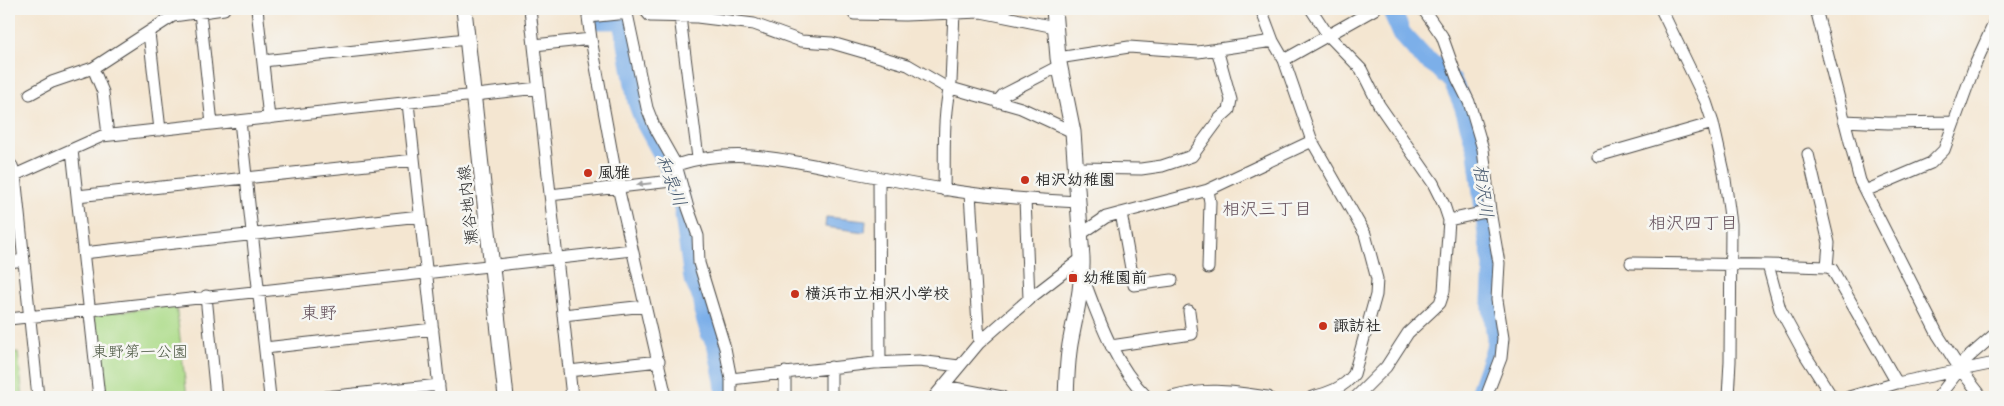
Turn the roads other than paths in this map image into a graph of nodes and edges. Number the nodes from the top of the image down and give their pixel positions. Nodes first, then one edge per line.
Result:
1 (224, 9) edge
2 (257, 9) edge
3 (464, 9) edge
4 (530, 9) edge
5 (644, 9) edge
6 (1054, 9) edge
7 (1261, 9) edge
8 (1311, 9) edge
9 (1375, 9) edge
10 (1423, 9) edge
11 (1661, 9) edge
12 (1816, 9) edge
13 (626, 11) edge
14 (200, 12) junction
15 (954, 12) junction
16 (854, 14) dead end
17 (680, 17) junction
18 (1995, 21) edge
19 (1055, 27) junction
20 (149, 33) junction
21 (1328, 35) junction
22 (467, 39) junction
23 (592, 39) junction
24 (1273, 41) junction
25 (534, 45) junction
26 (1217, 49) junction
27 (1284, 60) junction
28 (263, 61) junction
29 (1058, 62) junction
30 (93, 68) junction
31 (538, 88) junction
32 (949, 88) junction
33 (38, 94) dead end
34 (474, 96) junction
35 (997, 102) junction
36 (408, 104) junction
37 (269, 118) junction
38 (1844, 120) junction
39 (240, 121) junction
40 (1954, 122) junction
41 (1714, 123) junction
42 (212, 124) junction
43 (160, 130) junction
44 (1073, 132) junction
45 (108, 135) junction
46 (1312, 141) junction
47 (72, 150) junction
48 (1808, 154) dead end
49 (1598, 156) dead end
50 (698, 158) junction
51 (414, 160) junction
52 (9, 162) edge
53 (676, 165) junction
54 (1077, 168) junction
55 (15, 175) junction
56 (246, 178) junction
57 (880, 178) junction
58 (675, 181) junction
59 (618, 187) junction
60 (944, 190) junction
61 (1208, 190) junction
62 (1865, 191) junction
63 (970, 192) junction
64 (550, 195) junction
65 (77, 196) junction
66 (1025, 199) junction
67 (1079, 202) junction
68 (13, 203) edge
69 (1486, 212) junction
70 (1121, 213) junction
71 (420, 216) junction
72 (1449, 220) junction
73 (252, 234) junction
74 (1081, 234) junction
75 (632, 250) junction
76 (83, 253) junction
77 (557, 258) junction
78 (1082, 258) junction
79 (24, 260) junction
80 (9, 262) edge
81 (1630, 263) dead end
82 (492, 265) junction
83 (1731, 265) junction
84 (1768, 265) junction
85 (1827, 267) junction
86 (1208, 268) dead end
87 (426, 272) junction
88 (1082, 276) junction
89 (1172, 280) dead end
90 (258, 291) junction
91 (206, 296) junction
92 (1029, 299) junction
93 (645, 306) junction
94 (89, 309) junction
95 (1189, 311) dead end
96 (563, 315) junction
97 (30, 316) junction
98 (9, 319) edge
99 (433, 330) junction
100 (1995, 334) edge
101 (979, 343) junction
102 (1111, 346) junction
103 (264, 348) junction
104 (658, 361) junction
105 (880, 363) junction
106 (1995, 363) edge
107 (959, 366) junction
108 (831, 367) junction
109 (1960, 369) junction
110 (569, 371) junction
111 (785, 372) junction
112 (731, 379) junction
113 (1897, 383) junction
114 (439, 385) junction
115 (944, 392) edge
116 (38, 397) edge
117 (99, 397) edge
118 (216, 397) edge
119 (270, 397) edge
120 (326, 397) edge
121 (440, 397) edge
122 (506, 397) edge
123 (572, 397) edge
124 (666, 397) edge
125 (731, 397) edge
126 (785, 397) edge
127 (831, 397) edge
128 (934, 397) edge
129 (1002, 397) edge
130 (1066, 397) edge
131 (1148, 397) edge
132 (1172, 397) edge
133 (1268, 397) edge
134 (1312, 397) edge
135 (1356, 397) edge
136 (1486, 397) edge
137 (1728, 397) edge
138 (1832, 397) edge
139 (1849, 397) edge
140 (1938, 397) edge
141 (1982, 397) edge

1 - 14 street
2 - 28 street
3 - 22 street, 瀬谷地内線
4 - 25 street
5 - 17 street
6 - 19 street
7 - 24 street
8 - 21 street
9 - 21 street
10 - 69 street
11 - 41 street
12 - 38 street
13 - 23 street
13 - 53 street
14 - 20 street
14 - 42 street
15 - 16 street
15 - 19 street
15 - 32 street
17 - 32 street
17 - 50 street
18 - 40 street
19 - 29 street
20 - 30 street
20 - 43 street
21 - 27 street
21 - 72 street
22 - 28 street
22 - 34 street, 瀬谷地内線
23 - 25 street
23 - 59 street
24 - 26 street
24 - 27 street
25 - 31 street
26 - 29 street
26 - 54 street
27 - 46 street
28 - 37 street
29 - 35 street
29 - 44 street
30 - 33 street
30 - 45 street
31 - 34 street
31 - 64 street
32 - 35 street
32 - 60 street
34 - 36 street
34 - 82 street, 瀬谷地内線
35 - 44 street
36 - 37 street
36 - 51 street
37 - 39 street
38 - 40 street
38 - 62 street
39 - 42 street
39 - 56 street
40 - 62 street
41 - 49 street
41 - 83 street
42 - 43 street
43 - 45 street
44 - 54 street
45 - 47 street
46 - 61 street
46 - 134 street
47 - 55 street
47 - 65 street
48 - 85 street
50 - 53 street
50 - 57 street
51 - 56 street
51 - 71 street
52 - 55 street
53 - 58 street
54 - 67 street
55 - 68 street
56 - 65 street
56 - 73 street
57 - 60 street
57 - 105 street
58 -> 59 street
58 - 112 street
59 - 64 street
59 - 75 street
60 - 63 street
61 - 70 street
61 - 86 street
62 - 109 street
63 - 66 street
63 - 101 street
64 - 77 street
65 - 76 street
66 - 67 street
66 - 92 street
67 - 74 street
68 - 79 street
69 - 72 street
69 - 136 street
70 - 74 street
70 - 89 street
71 - 73 street
71 - 87 street
72 - 135 street
73 - 76 street
73 - 90 street
74 - 78 street
75 - 77 street
75 - 93 street
76 - 94 street
77 - 82 street
77 - 96 street
78 - 88 street
78 - 92 street
79 - 80 street
79 - 97 street
81 - 83 street
82 - 87 street
82 - 122 street, 瀬谷地内線
83 - 84 street
83 - 137 street
84 - 85 street
84 - 138 street
85 - 113 street
87 - 90 street
87 - 99 street
88 - 102 street
88 - 130 street
90 - 91 street
90 - 103 street
91 - 94 street
91 - 118 street
92 - 101 street
93 - 96 street
93 - 104 street
94 - 97 street
94 - 117 street
95 - 102 street
96 - 110 street
97 - 98 street
97 - 116 street
99 - 103 street
99 - 114 street
100 - 109 street
101 - 107 street
102 - 131 street
103 - 119 street
104 - 110 street
104 - 124 street
105 - 107 street
105 - 108 street
106 - 109 street
107 - 115 street
108 - 111 street
108 - 127 street
109 - 113 street
109 - 140 street
109 - 141 street
110 - 123 street
111 - 112 street
111 - 126 street
112 - 125 street
113 - 139 street
114 - 120 street
114 - 121 street
115 - 128 street
115 - 129 street
132 - 133 street

